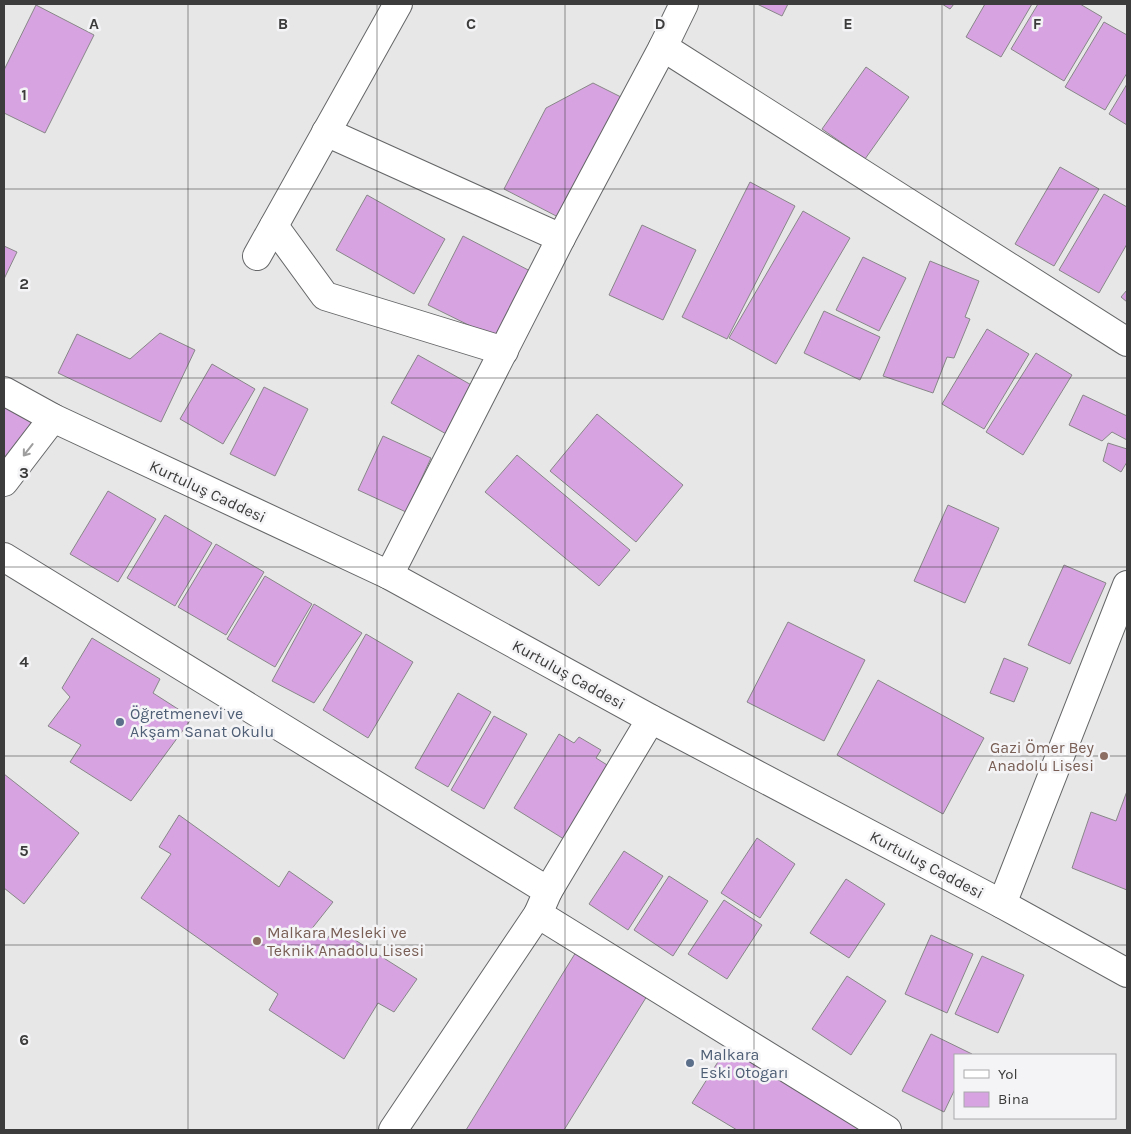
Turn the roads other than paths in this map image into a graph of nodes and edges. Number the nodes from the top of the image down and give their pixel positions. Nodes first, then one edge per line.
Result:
1 (398, 4) edge
2 (684, 4) edge
3 (664, 47) junction
4 (326, 132) junction
5 (274, 226) junction
6 (561, 238) junction
7 (257, 256) dead end
8 (1127, 342) edge
9 (504, 351) junction
10 (4, 390) edge
11 (53, 418) junction
12 (4, 482) edge
13 (4, 557) edge
14 (389, 575) junction
15 (1127, 585) edge
16 (651, 719) junction
17 (543, 902) junction
18 (1002, 904) junction
19 (1127, 973) edge
20 (393, 1130) edge
21 (887, 1130) edge

1 - 4 street
2 - 3 street
3 - 6 street
3 - 8 street
4 - 5 street
4 - 6 street
5 - 7 street
5 - 9 street
6 - 9 street
9 - 14 street
10 - 11 street, Kurtuluş Caddesi
11 -> 12 street
11 - 14 street, Kurtuluş Caddesi
13 - 17 street
14 - 16 street, Kurtuluş Caddesi
15 - 18 street
16 - 17 street
16 - 18 street, Kurtuluş Caddesi
17 - 20 street
17 - 21 street
18 - 19 street, Kurtuluş Caddesi

